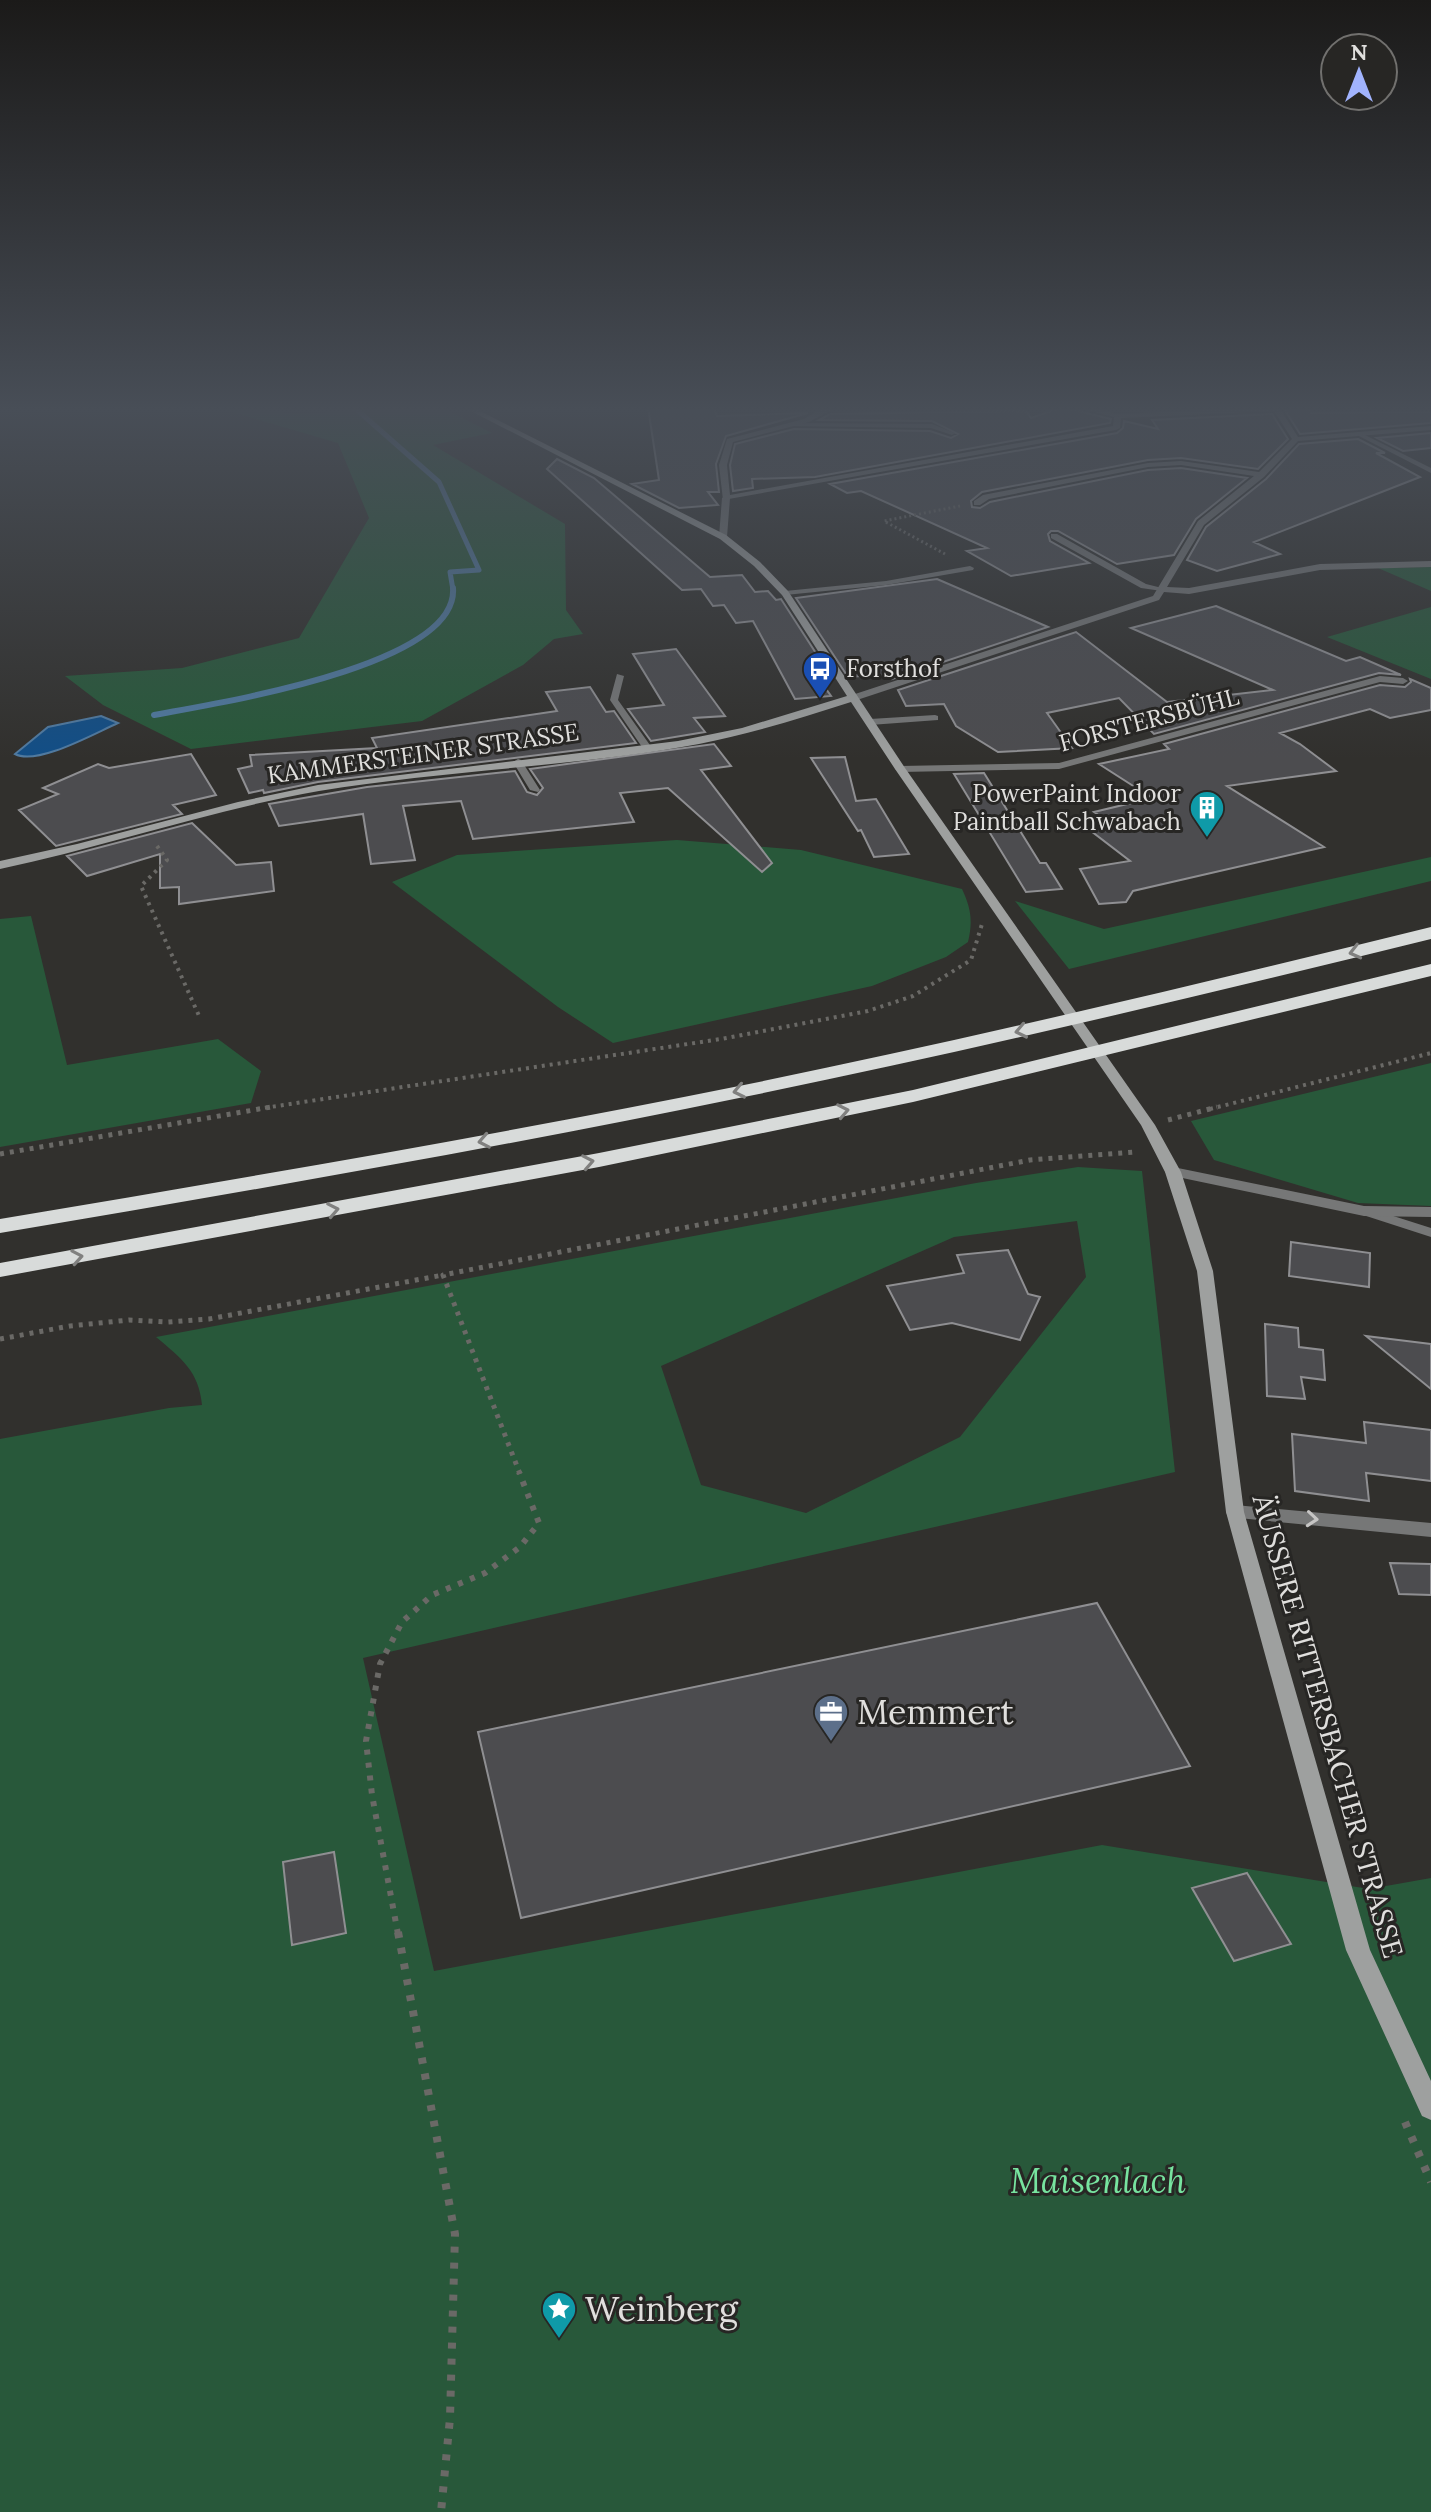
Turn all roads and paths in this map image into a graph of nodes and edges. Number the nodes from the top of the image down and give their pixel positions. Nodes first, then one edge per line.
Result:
1 (698, 524) edge
2 (724, 524) edge
3 (890, 524) edge
4 (1200, 524) edge
5 (1054, 536) dead end
6 (723, 537) junction
7 (1431, 564) edge
8 (970, 568) joint
9 (1162, 589) junction
10 (785, 593) junction
11 (620, 676) dead end
12 (1403, 681) dead end
13 (853, 698) junction
14 (935, 718) dead end
15 (870, 722) junction
16 (647, 748) junction
17 (518, 762) junction
18 (900, 769) junction
19 (535, 790) dead end
20 (146, 830) junction
21 (0, 865) edge
22 (982, 888) junction
23 (1431, 933) edge
24 (1431, 970) edge
25 (200, 1018) dead end
26 (1431, 1053) edge
27 (1143, 1117) junction
28 (0, 1151) edge
29 (1140, 1152) dead end
30 (1173, 1172) junction
31 (1364, 1211) junction
32 (1431, 1212) edge
33 (0, 1226) edge
34 (1431, 1233) edge
35 (0, 1270) edge
36 (443, 1275) junction
37 (0, 1339) edge
38 (1235, 1512) junction
39 (1431, 1530) edge
40 (1431, 2108) edge
41 (441, 2512) edge

1 - 6 main road, ÄUSSERE RITTERSBACHER STRASSE
2 - 6 lane
3 - 8 path
4 - 9 street
5 - 9 lane
6 - 10 main road, ÄUSSERE RITTERSBACHER STRASSE
7 - 9 street
8 - 10 lane
9 - 13 street
10 - 13 main road, ÄUSSERE RITTERSBACHER STRASSE
11 - 16 lane
12 - 18 street, FORSTERSBÜHL
13 - 15 main road, ÄUSSERE RITTERSBACHER STRASSE
13 - 16 main road, KAMMERSTEINER STRASSE
14 - 15 lane
15 - 18 main road, ÄUSSERE RITTERSBACHER STRASSE
16 - 17 main road, KAMMERSTEINER STRASSE
17 - 19 lane
17 - 20 main road, KAMMERSTEINER STRASSE
18 - 22 main road, ÄUSSERE RITTERSBACHER STRASSE
20 - 21 main road, KAMMERSTEINER STRASSE
20 - 25 path
22 - 27 main road, ÄUSSERE RITTERSBACHER STRASSE
22 - 28 path
23 -> 33 highway
35 -> 24 highway
26 - 27 path
27 - 30 main road, ÄUSSERE RITTERSBACHER STRASSE
29 - 36 path
30 - 31 street
30 - 38 main road, ÄUSSERE RITTERSBACHER STRASSE
31 - 32 street
31 - 34 lane
36 - 37 path
36 - 41 path
38 -> 39 street
38 - 40 main road, ÄUSSERE RITTERSBACHER STRASSE

